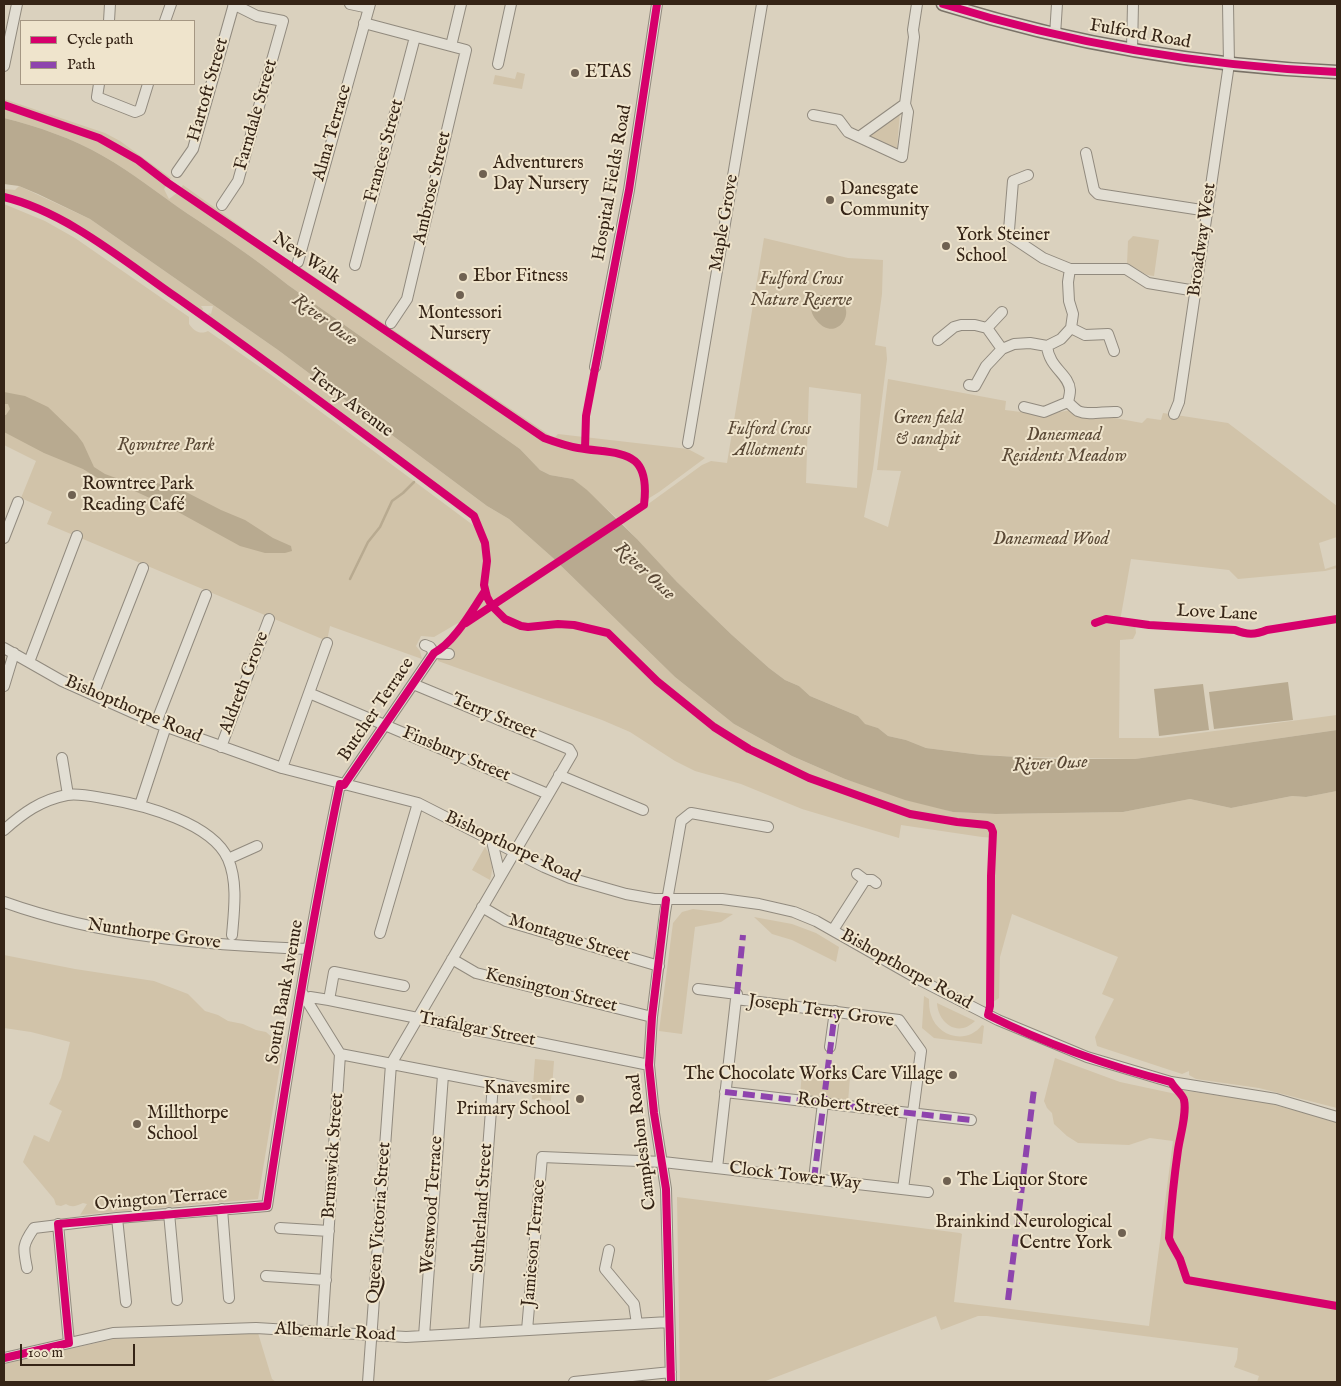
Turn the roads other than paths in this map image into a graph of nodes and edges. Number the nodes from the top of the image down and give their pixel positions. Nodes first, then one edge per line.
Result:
1 (17, 4) edge
2 (110, 4) edge
3 (170, 4) edge
4 (233, 4) edge
5 (350, 4) edge
6 (461, 4) edge
7 (511, 4) edge
8 (657, 4) edge
9 (762, 4) edge
10 (917, 4) edge
11 (943, 4) edge
12 (1057, 4) edge
13 (1134, 4) edge
14 (1228, 4) edge
15 (369, 6) edge
16 (109, 20) edge
17 (166, 20) edge
18 (364, 23) junction
19 (1055, 36) junction
20 (415, 37) junction
21 (451, 46) junction
22 (1132, 50) junction
23 (498, 64) dead end
24 (1230, 64) junction
25 (4, 66) edge
26 (1337, 72) edge
27 (99, 85) edge
28 (148, 85) edge
29 (905, 104) junction
30 (813, 115) dead end
31 (859, 137) junction
32 (1086, 153) dead end
33 (176, 172) dead end
34 (1028, 175) dead end
35 (222, 205) dead end
36 (1208, 211) junction
37 (298, 262) dead end
38 (355, 265) dead end
39 (1070, 269) junction
40 (1196, 291) junction
41 (1002, 312) dead end
42 (391, 323) dead end
43 (987, 328) junction
44 (1071, 328) junction
45 (938, 340) dead end
46 (1047, 346) junction
47 (1002, 349) junction
48 (1114, 351) dead end
49 (595, 367) dead end
50 (969, 385) dead end
51 (1068, 402) junction
52 (1024, 407) dead end
53 (1117, 412) dead end
54 (1174, 414) dead end
55 (688, 443) dead end
56 (18, 502) dead end
57 (77, 536) dead end
58 (4, 538) edge
59 (143, 568) dead end
60 (206, 594) dead end
61 (269, 618) dead end
62 (327, 643) dead end
63 (424, 645) dead end
64 (4, 648) edge
65 (434, 653) junction
66 (14, 654) junction
67 (448, 654) dead end
68 (30, 662) junction
69 (413, 684) junction
70 (4, 686) edge
71 (309, 693) junction
72 (93, 695) junction
73 (161, 724) junction
74 (385, 725) junction
75 (221, 747) junction
76 (62, 758) dead end
77 (282, 768) junction
78 (559, 775) junction
79 (342, 784) junction
80 (548, 794) junction
81 (68, 795) junction
82 (418, 803) junction
83 (140, 805) junction
84 (643, 810) dead end
85 (768, 827) dead end
86 (4, 830) edge
87 (492, 841) junction
88 (257, 846) dead end
89 (514, 851) junction
90 (228, 858) junction
91 (500, 875) junction
92 (876, 883) dead end
93 (666, 900) junction
94 (4, 902) edge
95 (482, 907) junction
96 (833, 930) junction
97 (380, 933) dead end
98 (232, 935) dead end
99 (308, 949) junction
100 (452, 959) junction
101 (659, 966) junction
102 (404, 986) dead end
103 (698, 989) dead end
104 (303, 995) junction
105 (329, 1000) junction
106 (736, 1000) junction
107 (835, 1011) junction
108 (652, 1017) junction
109 (417, 1018) junction
110 (830, 1047) dead end
111 (340, 1054) junction
112 (391, 1064) junction
113 (649, 1065) junction
114 (444, 1075) junction
115 (493, 1084) junction
116 (517, 1088) dead end
117 (725, 1092) junction
118 (823, 1103) junction
119 (913, 1114) junction
120 (1337, 1117) edge
121 (971, 1120) dead end
122 (542, 1156) joint
123 (663, 1162) junction
124 (717, 1168) junction
125 (814, 1179) junction
126 (904, 1189) junction
127 (928, 1192) dead end
128 (267, 1206) joint
129 (222, 1210) junction
130 (169, 1214) junction
131 (117, 1218) junction
132 (58, 1224) junction
133 (280, 1228) dead end
134 (329, 1230) junction
135 (609, 1250) dead end
136 (27, 1268) dead end
137 (266, 1276) dead end
138 (326, 1280) junction
139 (229, 1298) dead end
140 (177, 1300) dead end
141 (126, 1302) dead end
142 (669, 1322) junction
143 (637, 1324) junction
144 (527, 1330) junction
145 (322, 1332) junction
146 (474, 1333) junction
147 (372, 1334) junction
148 (424, 1336) junction
149 (69, 1343) junction
150 (4, 1358) edge
151 (671, 1377) edge
152 (368, 1382) edge
153 (574, 1382) edge

1 - 25 street
2 - 16 street
3 - 17 street
4 - 33 street, Hartoft Street
4 - 35 street, Farndale Street
5 - 15 street
6 - 21 street
7 - 23 street
8 - 49 street, Hospital Fields Road
9 - 55 street, Maple Grove
10 - 29 street
11 - 19 main road, Fulford Road
12 - 19 street
13 - 22 street
14 - 24 street, Broadway West
15 - 18 street, Alma Terrace
18 - 20 street
18 - 37 street, Alma Terrace
19 - 22 main road, Fulford Road
20 - 21 street
20 - 38 street, Frances Street
21 - 42 street, Ambrose Street
22 - 24 main road, Fulford Road
24 - 26 main road, Fulford Road
24 - 36 street, Broadway West
27 - 28 street
29 - 31 street
29 - 31 street
30 - 31 street
32 - 36 street
34 - 39 street
36 - 40 street, Broadway West
39 - 40 street
39 - 44 street
40 - 54 street, Broadway West
41 - 43 street
43 - 45 street
43 - 47 street
44 - 46 street
44 - 48 street
46 - 47 street
46 - 51 street
47 - 50 street
51 - 52 street
51 - 53 street
56 - 58 street
57 - 68 street
59 - 72 street
60 - 73 street
61 - 75 street, Aldreth Grove
62 - 71 street
63 - 65 street, Butcher Terrace
64 - 66 street, Bishopthorpe Road
65 - 67 street, Butcher Terrace
65 - 69 street, Butcher Terrace
66 - 68 street, Bishopthorpe Road
66 - 70 street
68 - 72 street, Bishopthorpe Road
69 - 74 street, Butcher Terrace
69 - 78 street, Terry Street
71 - 74 street, Finsbury Street
71 - 77 street
72 - 73 street, Bishopthorpe Road
73 - 75 street, Bishopthorpe Road
73 - 83 street
74 - 79 street, Butcher Terrace
74 - 80 street, Finsbury Street
75 - 77 street, Bishopthorpe Road
76 - 81 street
77 - 79 street, Bishopthorpe Road
78 - 80 street
78 - 84 street
79 - 82 street, Bishopthorpe Road
79 - 99 street, South Bank Avenue
80 - 89 street
81 - 83 street
81 - 86 street
82 - 87 street, Bishopthorpe Road
82 - 97 street
83 - 90 street
85 - 93 street, Campleshon Road
87 - 89 street, Bishopthorpe Road
87 - 91 street
88 - 90 street
89 - 91 street
89 - 93 street, Bishopthorpe Road
90 - 98 street
91 - 95 street
92 - 96 street
93 - 96 street, Bishopthorpe Road
93 - 101 street, Campleshon Road
94 - 99 street, Nunthorpe Grove
95 - 100 street
95 - 101 street, Montague Street
96 - 120 street, Bishopthorpe Road
99 - 104 street, South Bank Avenue
100 - 108 street, Kensington Street
100 - 109 street
101 - 108 street, Campleshon Road
102 - 105 street
103 - 106 street
104 - 105 street, Trafalgar Street
104 - 111 street
104 - 128 street, South Bank Avenue
105 - 109 street, Trafalgar Street
106 - 107 street, Joseph Terry Grove
106 - 117 street, Joseph Terry Grove
107 - 110 street
107 - 119 street, Joseph Terry Grove
108 - 113 street, Campleshon Road
109 - 112 street
109 - 113 street, Trafalgar Street
111 - 112 street
111 - 134 street, Brunswick Street
112 - 114 street
112 - 147 street, Queen Victoria Street
113 - 123 street, Campleshon Road
114 - 115 street
114 - 148 street, Westwood Terrace
115 - 116 street
115 - 146 street, Sutherland Street
117 - 118 street, Robert Street
117 - 124 street, Joseph Terry Grove
118 - 119 street, Robert Street
118 - 125 street
119 - 121 street, Robert Street
119 - 126 street, Joseph Terry Grove
122 - 123 street, Clock Tower Way
122 - 144 street, Jamieson Terrace
123 - 124 street, Clock Tower Way
123 - 142 street, Campleshon Road
124 - 125 street, Clock Tower Way
125 - 126 street, Clock Tower Way
126 - 127 street, Clock Tower Way
128 - 129 street, Ovington Terrace
129 - 130 street, Ovington Terrace
129 - 139 street
130 - 131 street, Ovington Terrace
130 - 140 street
131 - 132 street, Ovington Terrace
131 - 141 street
132 - 136 street, Ovington Terrace
132 - 149 street
133 - 134 street
134 - 138 street, Brunswick Street
135 - 143 street
137 - 138 street
138 - 145 street, Brunswick Street
142 - 143 street, Albemarle Road
142 - 151 street, Campleshon Road
143 - 144 street, Albemarle Road
144 - 146 street, Albemarle Road
145 - 147 street, Albemarle Road
145 - 149 street, Albemarle Road
146 - 148 street, Albemarle Road
147 - 148 street, Albemarle Road
147 - 152 street, Queen Victoria Street
149 - 150 street, Albemarle Road
151 - 153 street

